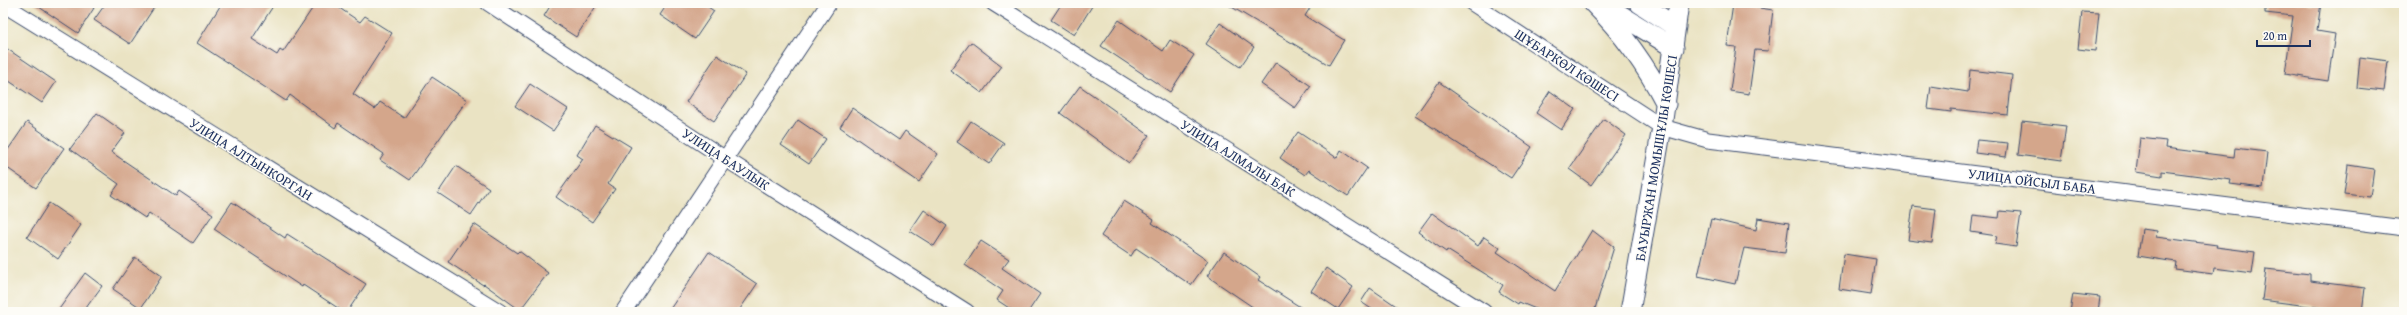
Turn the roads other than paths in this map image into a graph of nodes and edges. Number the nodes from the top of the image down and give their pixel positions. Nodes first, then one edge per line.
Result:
1 (488, 3) edge
2 (829, 3) edge
3 (993, 3) edge
4 (1472, 3) edge
5 (1593, 3) edge
6 (1602, 3) edge
7 (1639, 3) edge
8 (1679, 3) edge
9 (3, 4) edge
10 (1676, 27) junction
11 (1674, 48) junction
12 (1666, 104) junction
13 (1662, 127) junction
14 (724, 158) junction
15 (2404, 228) edge
16 (500, 312) edge
17 (623, 312) edge
18 (967, 312) edge
19 (1484, 312) edge
20 (1630, 312) edge

1 - 14 street, УЛИЦА БАУЛЫК
2 - 14 street
3 - 19 street, УЛИЦА АЛМАЛЫ БАК
4 - 13 street, ШҰБАРКӨЛ КӨШЕСІ
5 - 12 street
6 - 11 street
7 - 10 street
8 - 10 street, БАУЫРЖАН МОМЫШҰЛЫ КӨШЕСІ
9 - 16 street, УЛИЦА АЛТЫНКОРГАН
10 - 11 street, БАУЫРЖАН МОМЫШҰЛЫ КӨШЕСІ
11 - 12 street, БАУЫРЖАН МОМЫШҰЛЫ КӨШЕСІ
12 - 13 street, БАУЫРЖАН МОМЫШҰЛЫ КӨШЕСІ
13 - 15 street, УЛИЦА ОЙСЫЛ БАБА
13 - 20 street, БАУЫРЖАН МОМЫШҰЛЫ КӨШЕСІ
14 - 17 street
14 - 18 street, УЛИЦА БАУЛЫК

